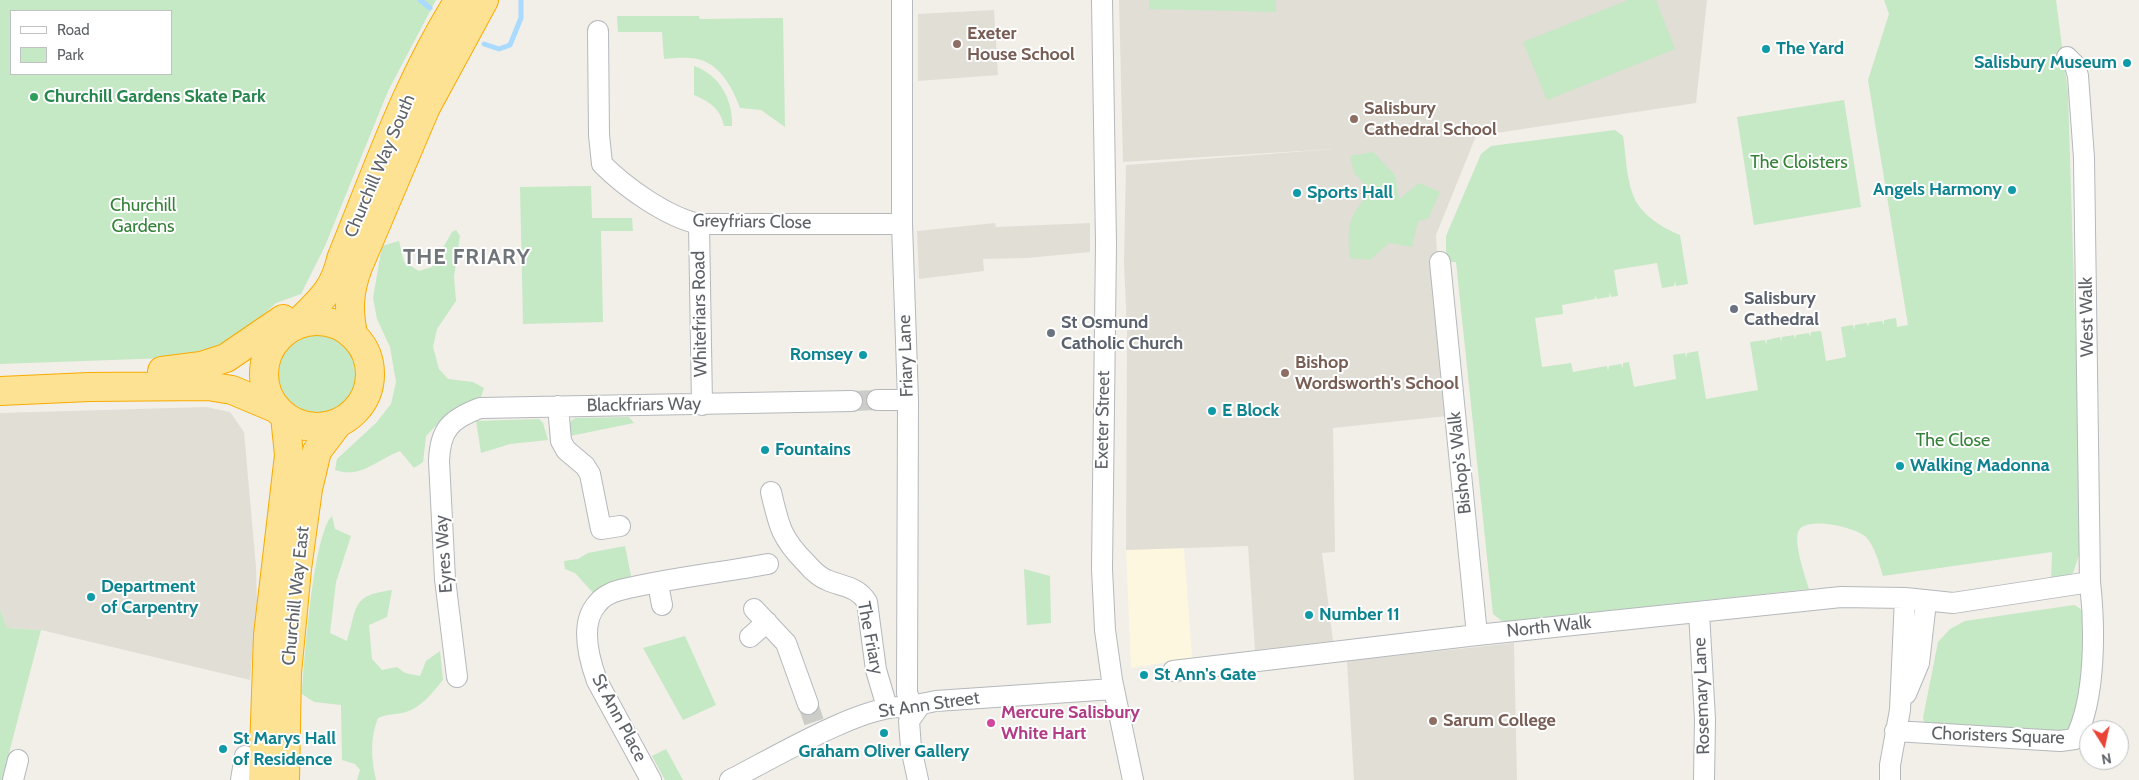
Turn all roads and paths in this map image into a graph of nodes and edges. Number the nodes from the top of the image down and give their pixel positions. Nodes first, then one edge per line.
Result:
1 (459, 0) edge
2 (484, 0) edge
3 (902, 0) edge
4 (1102, 0) edge
5 (598, 31) dead end
6 (2067, 56) dead end
7 (699, 224) junction
8 (902, 224) junction
9 (374, 232) junction
10 (341, 259) junction
11 (1440, 262) dead end
12 (295, 326) junction
13 (353, 334) junction
14 (271, 346) junction
15 (132, 376) junction
16 (89, 387) junction
17 (0, 391) edge
18 (877, 400) tunnel mouth
19 (908, 400) junction
20 (852, 401) tunnel mouth
21 (702, 405) junction
22 (558, 406) junction
23 (280, 412) junction
24 (339, 422) junction
25 (444, 431) joint
26 (308, 489) junction
27 (771, 492) dead end
28 (620, 526) dead end
29 (794, 551) junction
30 (2090, 582) junction
31 (658, 584) junction
32 (1905, 598) junction
33 (1926, 602) junction
34 (662, 604) dead end
35 (1699, 612) junction
36 (1477, 635) junction
37 (750, 637) dead end
38 (1173, 671) dead end
39 (457, 677) dead end
40 (1113, 689) junction
41 (887, 707) junction
42 (914, 710) junction
43 (1900, 710) junction
44 (814, 720) junction
45 (1895, 732) junction
46 (245, 756) dead end
47 (18, 760) dead end
48 (12, 780) edge
49 (241, 780) edge
50 (262, 780) edge
51 (285, 780) edge
52 (651, 780) edge
53 (730, 780) edge
54 (918, 780) edge
55 (1133, 780) edge
56 (1704, 780) edge
57 (1890, 780) edge

1 - 10 highway, Churchill Way South
2 - 9 highway, Churchill Way South
3 - 8 street, Friary Lane
4 - 40 street, Exeter Street
5 - 7 street, Greyfriars Close
6 - 30 street, West Walk
7 - 8 street, Greyfriars Close
7 - 21 street, Whitefriars Road
8 - 19 street, Friary Lane
9 - 13 highway, Churchill Way South
9 - 26 highway
10 - 12 highway, Churchill Way South
10 - 15 highway
11 - 36 street, Bishop's Walk
12 - 13 highway
12 - 14 highway
13 - 24 highway
14 - 15 highway
14 - 23 highway
15 - 16 highway
16 - 17 highway
16 - 23 highway
18 - 19 street
19 - 42 street, Friary Lane
20 - 21 street, Blackfriars Way
21 - 22 street, Blackfriars Way
22 - 25 street, Blackfriars Way
22 - 28 street
23 - 24 highway
23 - 50 highway, Churchill Way East
24 - 26 highway, Churchill Way East
25 - 39 street, Eyres Way
26 - 51 highway, Churchill Way East
27 - 29 street, The Friary
29 - 31 street, St Ann Place
29 - 41 street, The Friary
30 - 33 street
30 - 45 street, Choristers Square
31 - 34 street
31 - 52 street, St Ann Place
32 - 33 street, North Walk
32 - 35 street, North Walk
32 - 43 street
33 - 43 street
35 - 36 street, North Walk
35 - 56 street, Rosemary Lane
36 - 38 street, North Walk
37 - 44 street
40 - 42 street, St Ann Street
40 - 55 street, Exeter Street
41 - 42 street, St Ann Street
41 - 44 street, St Ann Street
42 - 54 street
43 - 45 street
44 - 53 street, St Ann Street
45 - 57 street
46 - 49 street
47 - 48 street

